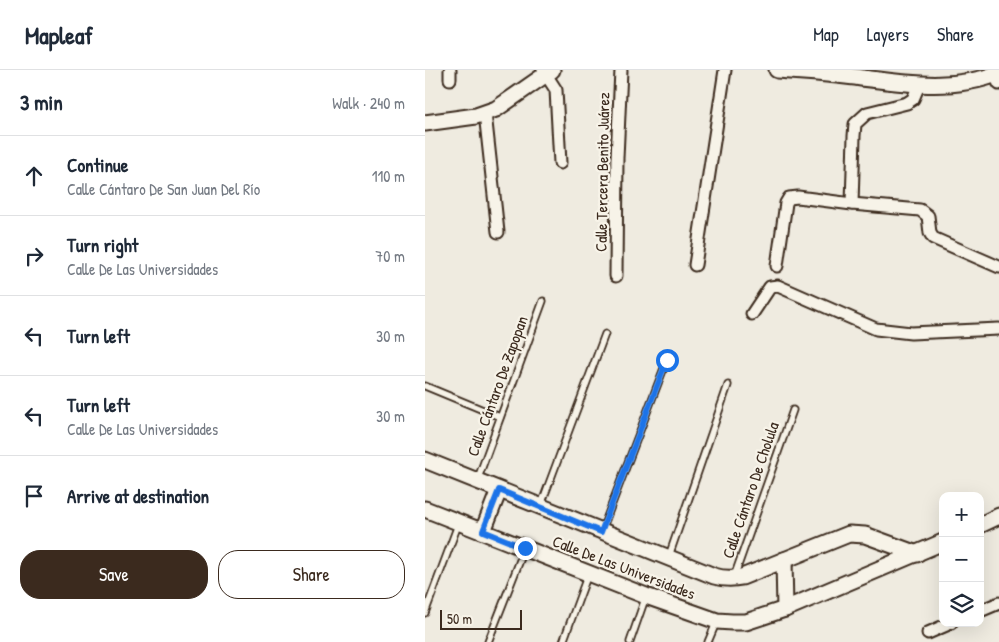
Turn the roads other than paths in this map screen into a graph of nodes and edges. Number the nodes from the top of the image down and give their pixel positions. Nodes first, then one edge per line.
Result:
1 (621, 70) edge
2 (725, 70) edge
3 (777, 70) edge
4 (547, 71) edge
5 (998, 77) edge
6 (919, 85) junction
7 (485, 113) junction
8 (425, 123) edge
9 (560, 163) dead end
10 (852, 204) junction
11 (498, 232) dead end
12 (695, 265) dead end
13 (777, 266) dead end
14 (999, 267) edge
15 (615, 276) dead end
16 (543, 300) dead end
17 (752, 314) dead end
18 (999, 329) edge
19 (605, 334) dead end
20 (667, 360) dead end
21 (729, 385) dead end
22 (425, 386) edge
23 (793, 410) dead end
24 (500, 417) junction
25 (425, 460) edge
26 (477, 481) junction
27 (499, 490) junction
28 (541, 507) junction
29 (425, 509) edge
30 (999, 516) edge
31 (459, 522) junction
32 (984, 523) edge
33 (483, 531) junction
34 (601, 532) junction
35 (939, 544) edge
36 (525, 548) junction
37 (917, 554) junction
38 (668, 558) junction
39 (784, 560) junction
40 (589, 572) junction
41 (733, 579) junction
42 (645, 596) junction
43 (999, 603) edge
44 (785, 609) junction
45 (984, 609) edge
46 (425, 613) edge
47 (717, 621) junction
48 (942, 627) edge
49 (928, 633) dead end
50 (488, 642) edge
51 (563, 642) edge
52 (630, 642) edge
53 (708, 642) edge

1 - 15 street, Calle Tercera Benito Juárez
2 - 12 street
3 - 6 street
4 - 7 street
4 - 9 street
5 - 6 street
6 - 10 street
7 - 8 street
7 - 11 street
10 - 13 street
10 - 14 street
16 - 24 lane, Calle Cántaro De Zapopan
17 - 18 street
19 - 28 lane
20 - 34 lane
21 - 38 lane
22 - 24 lane
23 - 41 lane, Calle Cántaro De Cholula
24 - 26 lane, Calle Cántaro De Zapopan
25 - 26 street, Calle De Las Universidades
26 - 27 street, Calle De Las Universidades
27 - 28 street, Calle De Las Universidades
27 - 33 street
28 - 34 street, Calle De Las Universidades
29 - 31 street, Calle De Las Universidades
30 - 32 street
31 - 33 street, Calle De Las Universidades
31 - 46 lane
33 - 36 street, Calle De Las Universidades
34 - 38 street, Calle De Las Universidades
35 - 37 street, Calle De Las Universidades
36 - 40 street, Calle De Las Universidades
36 - 50 lane
37 - 39 street
37 - 44 street, Calle De Las Universidades
38 - 41 street, Calle De Las Universidades
39 - 41 street
39 - 44 street
40 - 42 street, Calle De Las Universidades
40 - 51 lane
42 - 47 street, Calle De Las Universidades
42 - 52 lane
43 - 45 street
44 - 47 street, Calle De Las Universidades
47 - 53 lane
48 - 49 street

